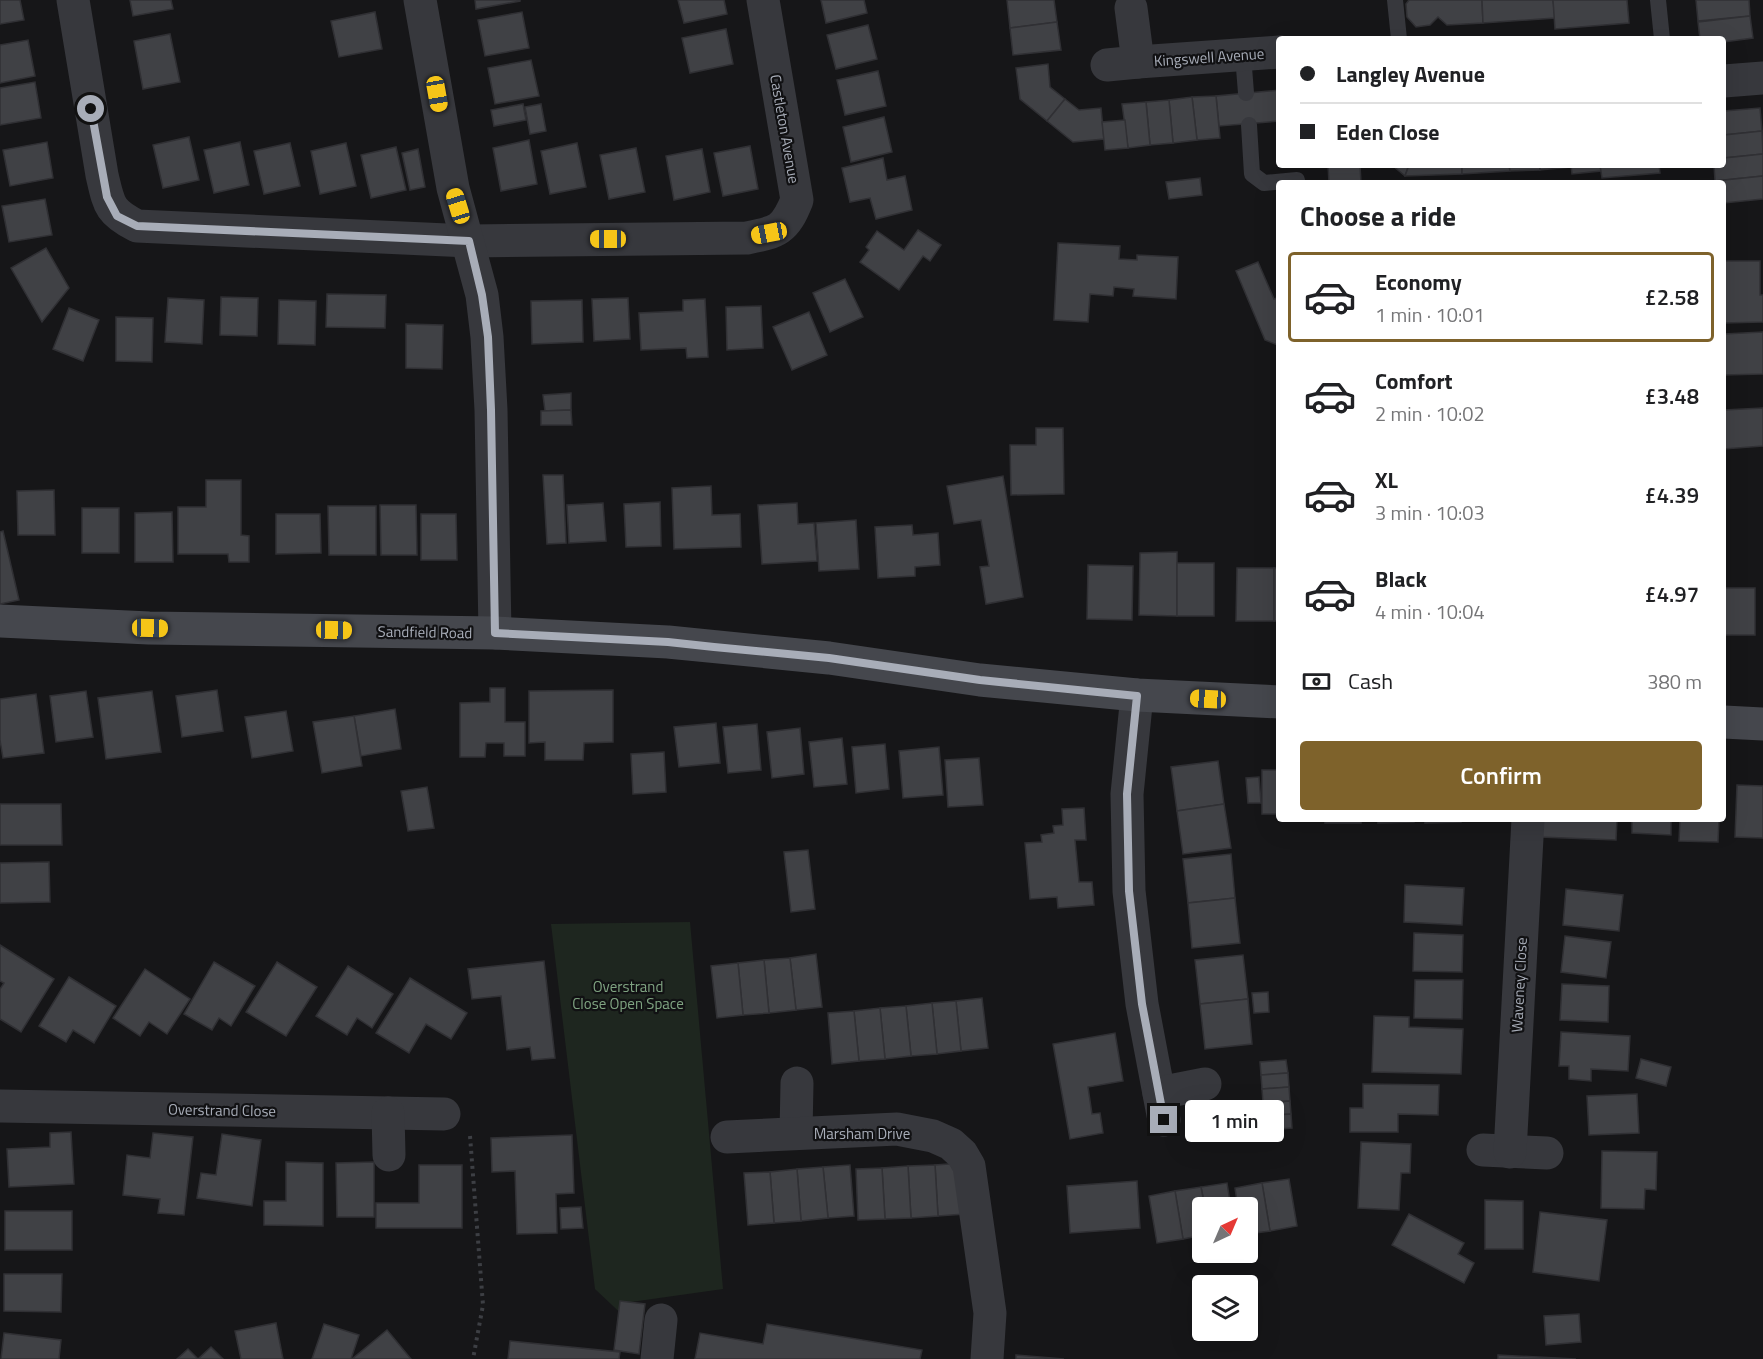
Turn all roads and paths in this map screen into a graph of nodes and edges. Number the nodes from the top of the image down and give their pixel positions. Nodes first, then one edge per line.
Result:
1 (73, 0) edge
2 (420, 0) edge
3 (763, 0) edge
4 (1395, 0) edge
5 (1658, 0) edge
6 (1131, 8) dead end
7 (1399, 36) edge
8 (1662, 36) edge
9 (1276, 52) edge
10 (1243, 55) junction
11 (1763, 78) edge
12 (1726, 81) edge
13 (1246, 93) dead end
14 (1249, 125) dead end
15 (1276, 182) edge
16 (469, 241) junction
17 (0, 621) edge
18 (495, 633) junction
19 (1137, 696) junction
20 (1276, 702) edge
21 (1726, 722) edge
22 (1763, 724) edge
23 (1528, 822) edge
24 (797, 1083) dead end
25 (1205, 1084) dead end
26 (0, 1106) edge
27 (388, 1113) junction
28 (444, 1114) joint
29 (796, 1133) junction
30 (727, 1137) dead end
31 (1547, 1153) dead end
32 (389, 1155) dead end
33 (661, 1320) dead end
34 (473, 1359) edge
35 (657, 1359) edge
36 (987, 1359) edge

1 - 16 street, Castleton Avenue
2 - 16 street
3 - 16 street, Castleton Avenue
4 - 7 lane
5 - 8 lane
6 - 10 street, Kingswell Avenue
9 - 10 street, Kingswell Avenue
10 - 13 lane
11 - 12 street
14 - 15 lane
16 - 18 street
17 - 18 street, Sandfield Road
18 - 19 street, Sandfield Road
19 - 20 street, Sandfield Road
19 - 25 street
21 - 22 street
23 - 31 street, Waveney Close
24 - 29 street
26 - 27 street, Overstrand Close
27 - 28 street, Overstrand Close
27 - 32 street
28 - 34 path
29 - 30 street, Marsham Drive
29 - 36 street, Marsham Drive
33 - 35 street

